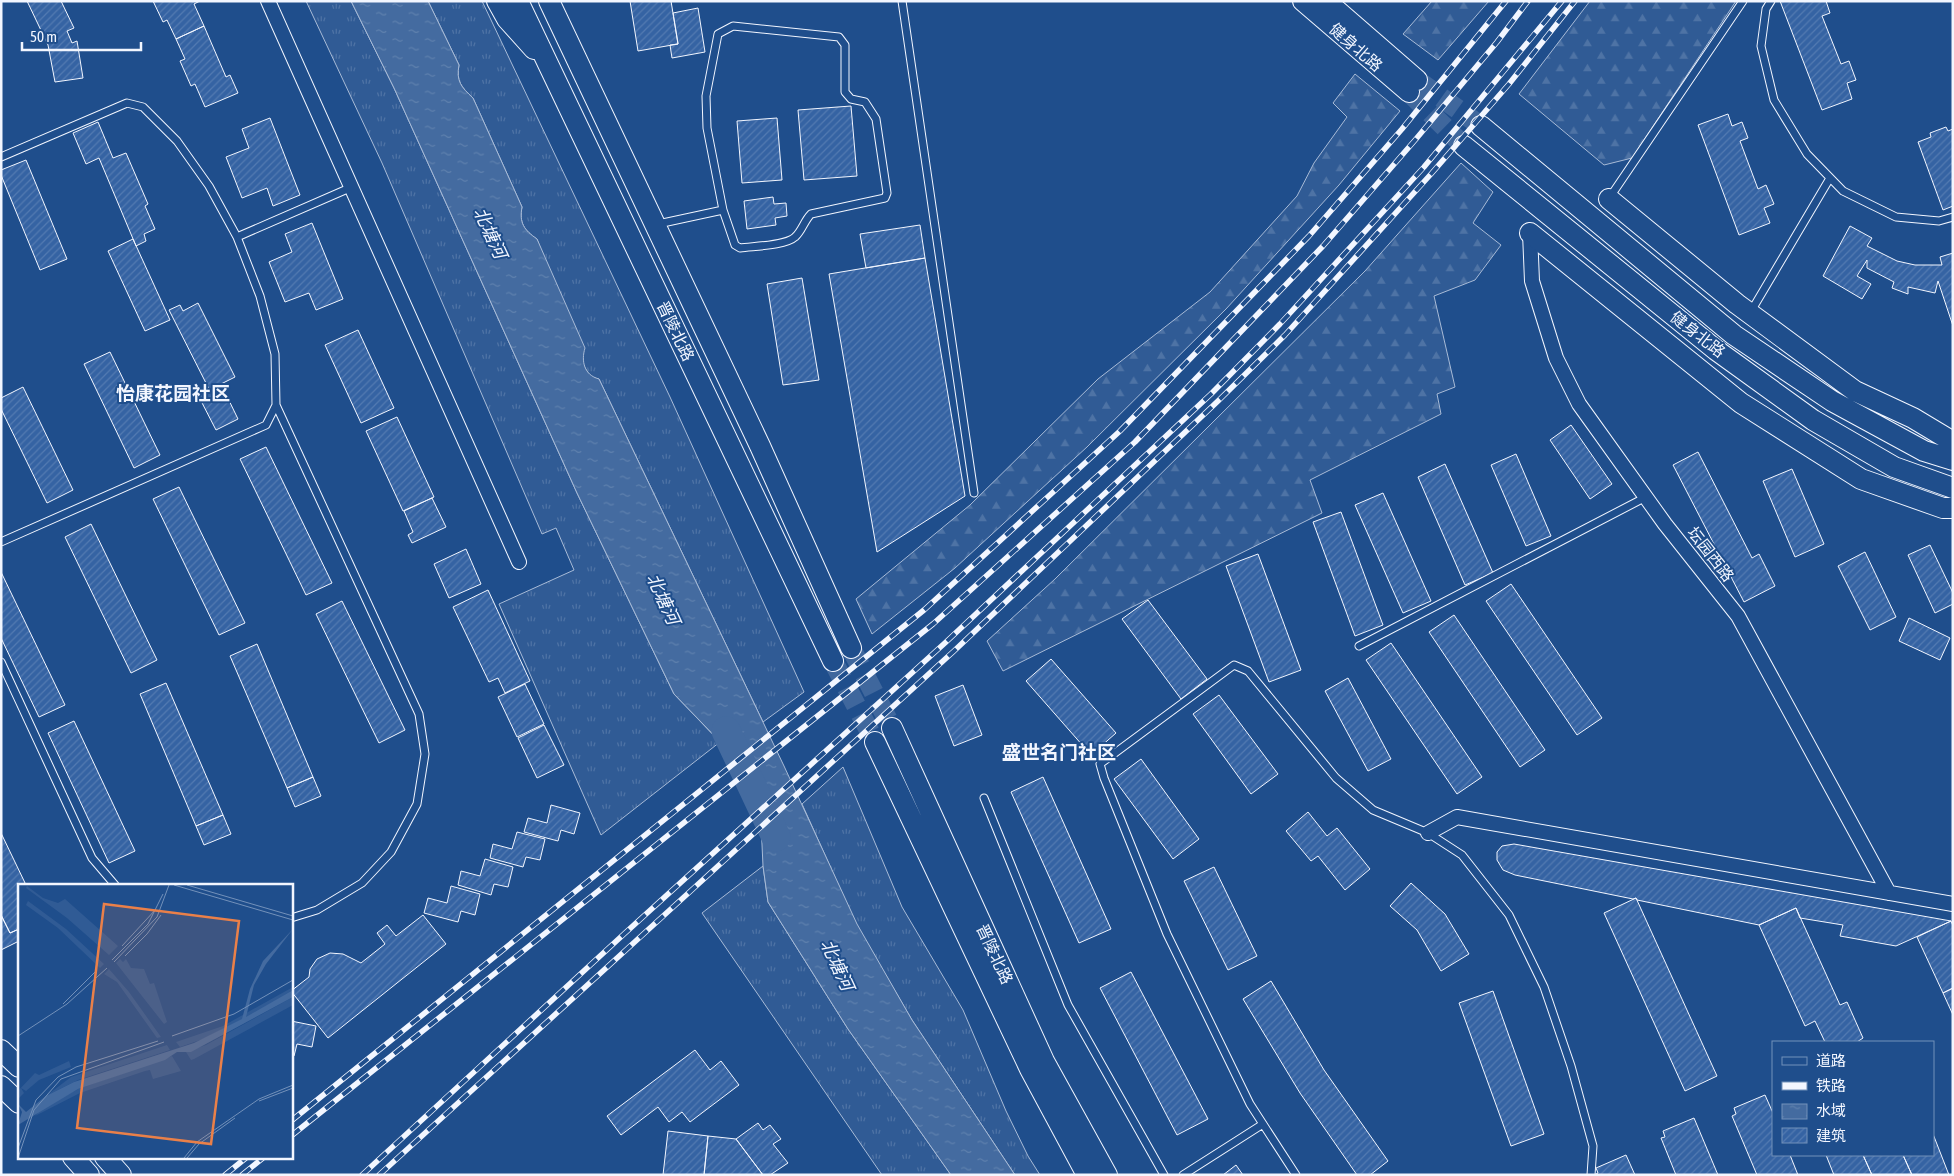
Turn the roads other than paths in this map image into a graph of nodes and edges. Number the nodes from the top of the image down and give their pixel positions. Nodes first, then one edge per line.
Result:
1 (268, 1) edge
2 (497, 1) edge
3 (518, 1) edge
4 (550, 1) edge
5 (902, 1) edge
6 (1304, 1) edge
7 (1326, 1) edge
8 (1744, 1) edge
9 (1771, 1) edge
10 (548, 64) junction
11 (1481, 126) tunnel mouth
12 (1464, 146) tunnel mouth
13 (1, 157) edge
14 (1830, 178) junction
15 (352, 188) junction
16 (1609, 199) joint
17 (723, 210) junction
18 (1953, 217) edge
19 (655, 225) junction
20 (1530, 233) joint
21 (237, 237) junction
22 (1750, 314) junction
23 (276, 406) junction
24 (1953, 442) edge
25 (1953, 460) edge
26 (1953, 488) edge
27 (974, 493) dead end
28 (1646, 497) junction
29 (1953, 508) edge
30 (1, 542) edge
31 (519, 562) dead end
32 (1359, 646) dead end
33 (851, 648) tunnel mouth
34 (833, 660) tunnel mouth
35 (1, 662) edge
36 (892, 728) tunnel mouth
37 (876, 742) tunnel mouth
38 (984, 798) dead end
39 (1428, 833) junction
40 (114, 884) edge
41 (1889, 893) junction
42 (1953, 904) edge
43 (292, 918) edge
44 (1, 1050) edge
45 (18, 1066) edge
46 (1, 1086) edge
47 (18, 1102) edge
48 (1263, 1124) junction
49 (74, 1158) edge
50 (106, 1158) edge
51 (89, 1175) edge
52 (120, 1175) edge
53 (1087, 1175) edge
54 (1107, 1175) edge
55 (1164, 1175) edge
56 (1183, 1175) edge
57 (1296, 1175) edge
58 (1591, 1175) edge

1 - 15 street
2 - 10 main road
3 - 10 main road, 晋陵北路
4 - 19 main road, 晋陵北路
5 - 27 lane
6 - 7 main road, 健身北路
8 - 16 lane
9 - 14 lane
10 - 34 main road, 晋陵北路
11 - 25 main road, 健身北路
12 - 26 main road, 健身北路
13 - 21 lane
14 - 18 lane
14 - 22 lane
15 - 21 lane
15 - 31 street
16 - 22 main road
17 - 17 lane
17 - 19 lane
19 - 33 main road, 晋陵北路
20 - 28 street, 坛园西路
20 - 29 main road
21 - 23 lane
22 - 24 main road
23 - 30 lane
23 - 43 lane
28 - 32 lane
28 - 41 street, 坛园西路
35 - 40 lane
36 - 54 main road, 晋陵北路
37 - 53 main road, 晋陵北路
38 - 55 lane
39 - 41 street
39 - 48 lane
39 - 58 lane
41 - 42 street
44 - 45 main road
46 - 47 main road
48 - 56 lane
48 - 57 lane
49 - 51 main road
50 - 52 main road

